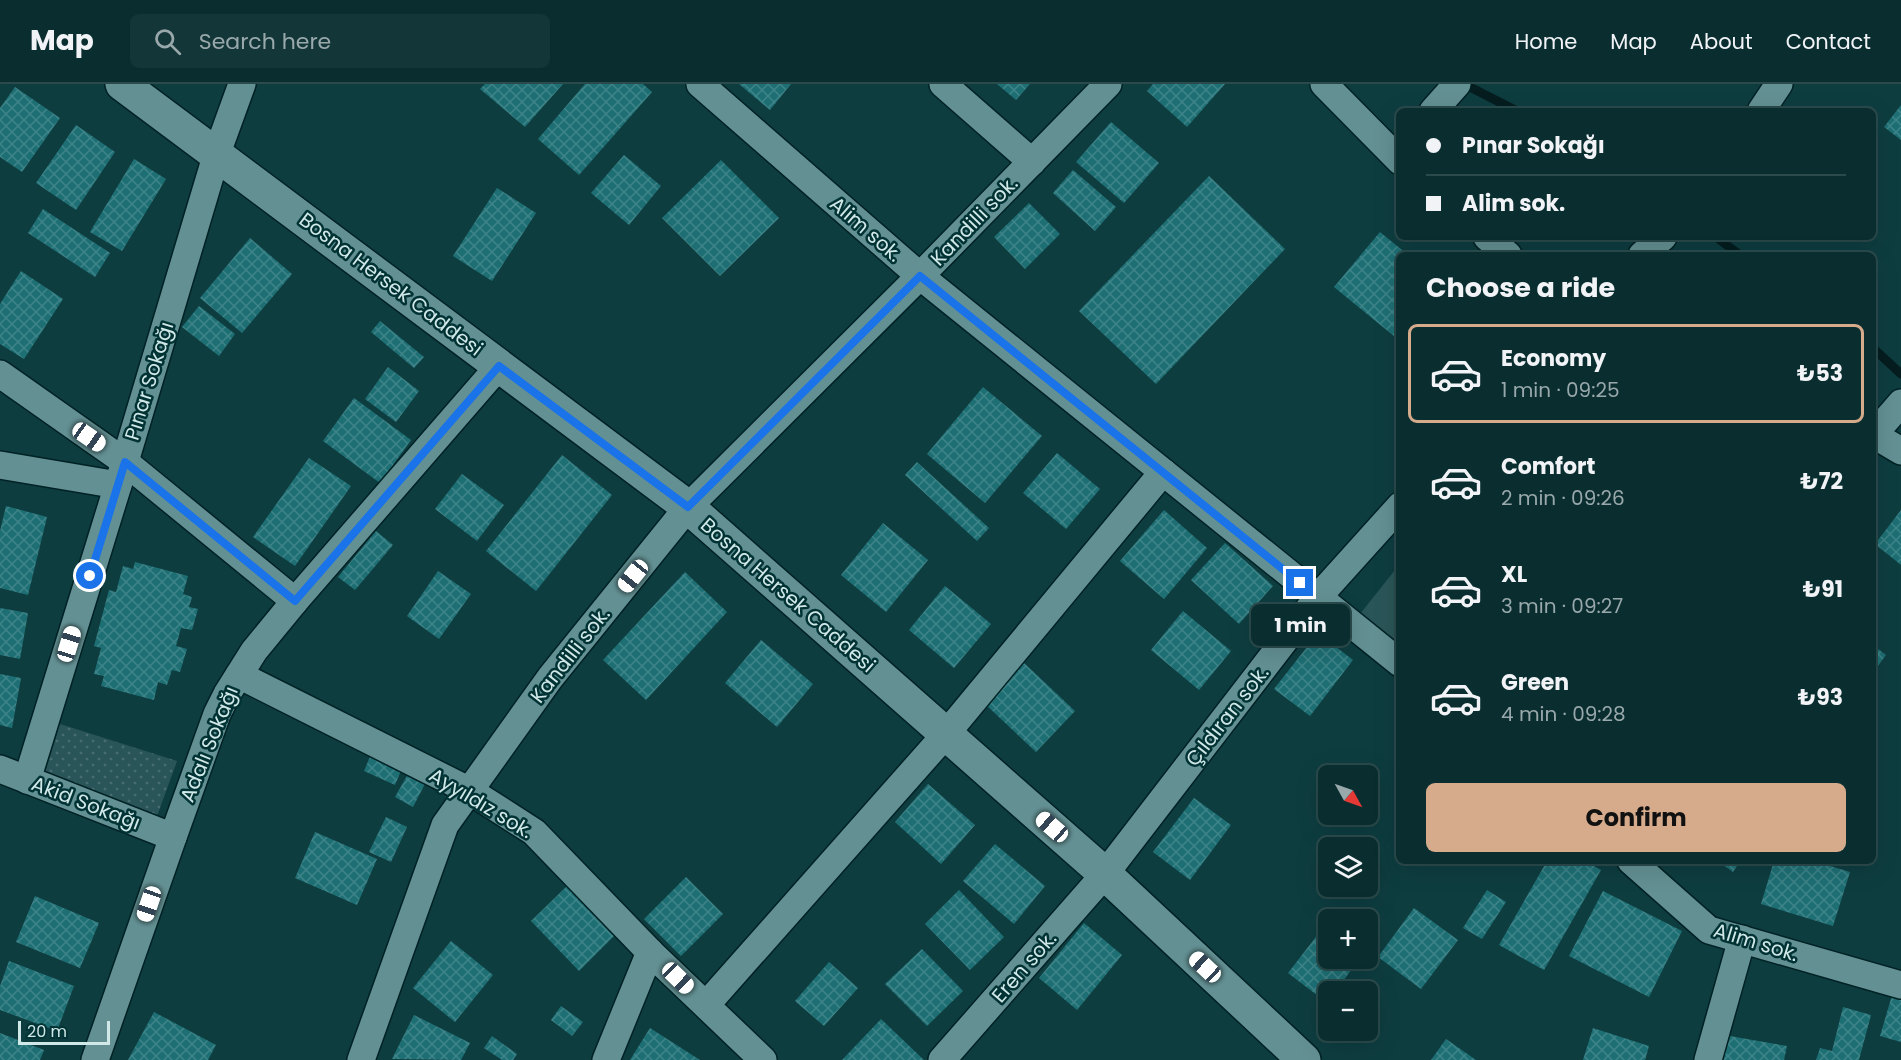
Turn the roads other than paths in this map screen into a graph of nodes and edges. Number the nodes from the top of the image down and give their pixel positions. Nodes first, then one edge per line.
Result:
1 (122, 84) edge
2 (242, 84) edge
3 (700, 84) edge
4 (944, 84) edge
5 (1108, 84) edge
6 (1324, 84) edge
7 (1456, 84) edge
8 (1779, 84) edge
9 (1436, 108) edge
10 (1763, 108) edge
11 (217, 153) junction
12 (1396, 154) edge
13 (1032, 162) junction
14 (1490, 240) edge
15 (1660, 240) edge
16 (1504, 252) edge
17 (1646, 252) edge
18 (920, 276) junction
19 (499, 366) junction
20 (0, 374) edge
21 (1901, 403) edge
22 (1876, 432) edge
23 (1876, 435) edge
24 (1901, 451) edge
25 (0, 465) edge
26 (1163, 472) junction
27 (122, 473) junction
28 (688, 507) junction
29 (1396, 511) edge
30 (1318, 597) junction
31 (295, 601) junction
32 (1396, 660) edge
33 (238, 675) junction
34 (946, 734) junction
35 (0, 769) edge
36 (27, 780) junction
37 (470, 791) junction
38 (172, 837) junction
39 (1634, 864) edge
40 (1105, 874) junction
41 (1742, 939) junction
42 (650, 952) junction
43 (1901, 985) edge
44 (706, 1005) junction
45 (95, 1060) edge
46 (361, 1060) edge
47 (606, 1060) edge
48 (763, 1060) edge
49 (942, 1060) edge
50 (1304, 1060) edge
51 (1708, 1060) edge

1 - 11 main road, Bosna Hersek Caddesi
2 - 11 street, Pınar Sokağı
3 - 18 street, Alim sok.
4 - 13 street
5 - 13 street, Kandilli sok.
6 - 12 street
7 - 9 street
8 - 10 street
11 - 19 main road, Bosna Hersek Caddesi
11 - 27 street, Pınar Sokağı
13 - 18 street, Kandilli sok.
14 - 16 street
15 - 17 street
18 - 26 street, Alim sok.
18 - 28 street, Kandilli sok.
19 - 28 main road, Bosna Hersek Caddesi
19 - 31 street, Adalı Sokağı
20 - 27 street
21 - 22 street
23 - 24 street
25 - 27 street
26 - 30 street, Alim sok.
26 - 34 street
27 - 31 street
27 - 36 street, Pınar Sokağı
28 - 34 main road, Bosna Hersek Caddesi
28 - 37 street, Kandilli sok.
29 - 30 street, Çıldıran sok.
30 - 32 street, Alim sok.
30 - 40 street, Çıldıran sok.
31 - 33 street, Adalı Sokağı
33 - 37 street, Ayyıldız sok.
33 - 38 street, Adalı Sokağı
34 - 40 main road, Bosna Hersek Caddesi
34 - 44 street
35 - 36 street, Akid Sokağı
36 - 38 street, Akid Sokağı
37 - 42 street, Ayyıldız sok.
37 - 46 street, Kandilli sok.
38 - 45 street, Adalı Sokağı
39 - 41 street, Alim sok.
40 - 49 street, Eren sok.
40 - 50 main road, Bosna Hersek Caddesi
41 - 43 street, Alim sok.
41 - 51 street
42 - 44 street, Ayyıldız sok.
42 - 47 street
44 - 48 street, Ayyıldız sok.

